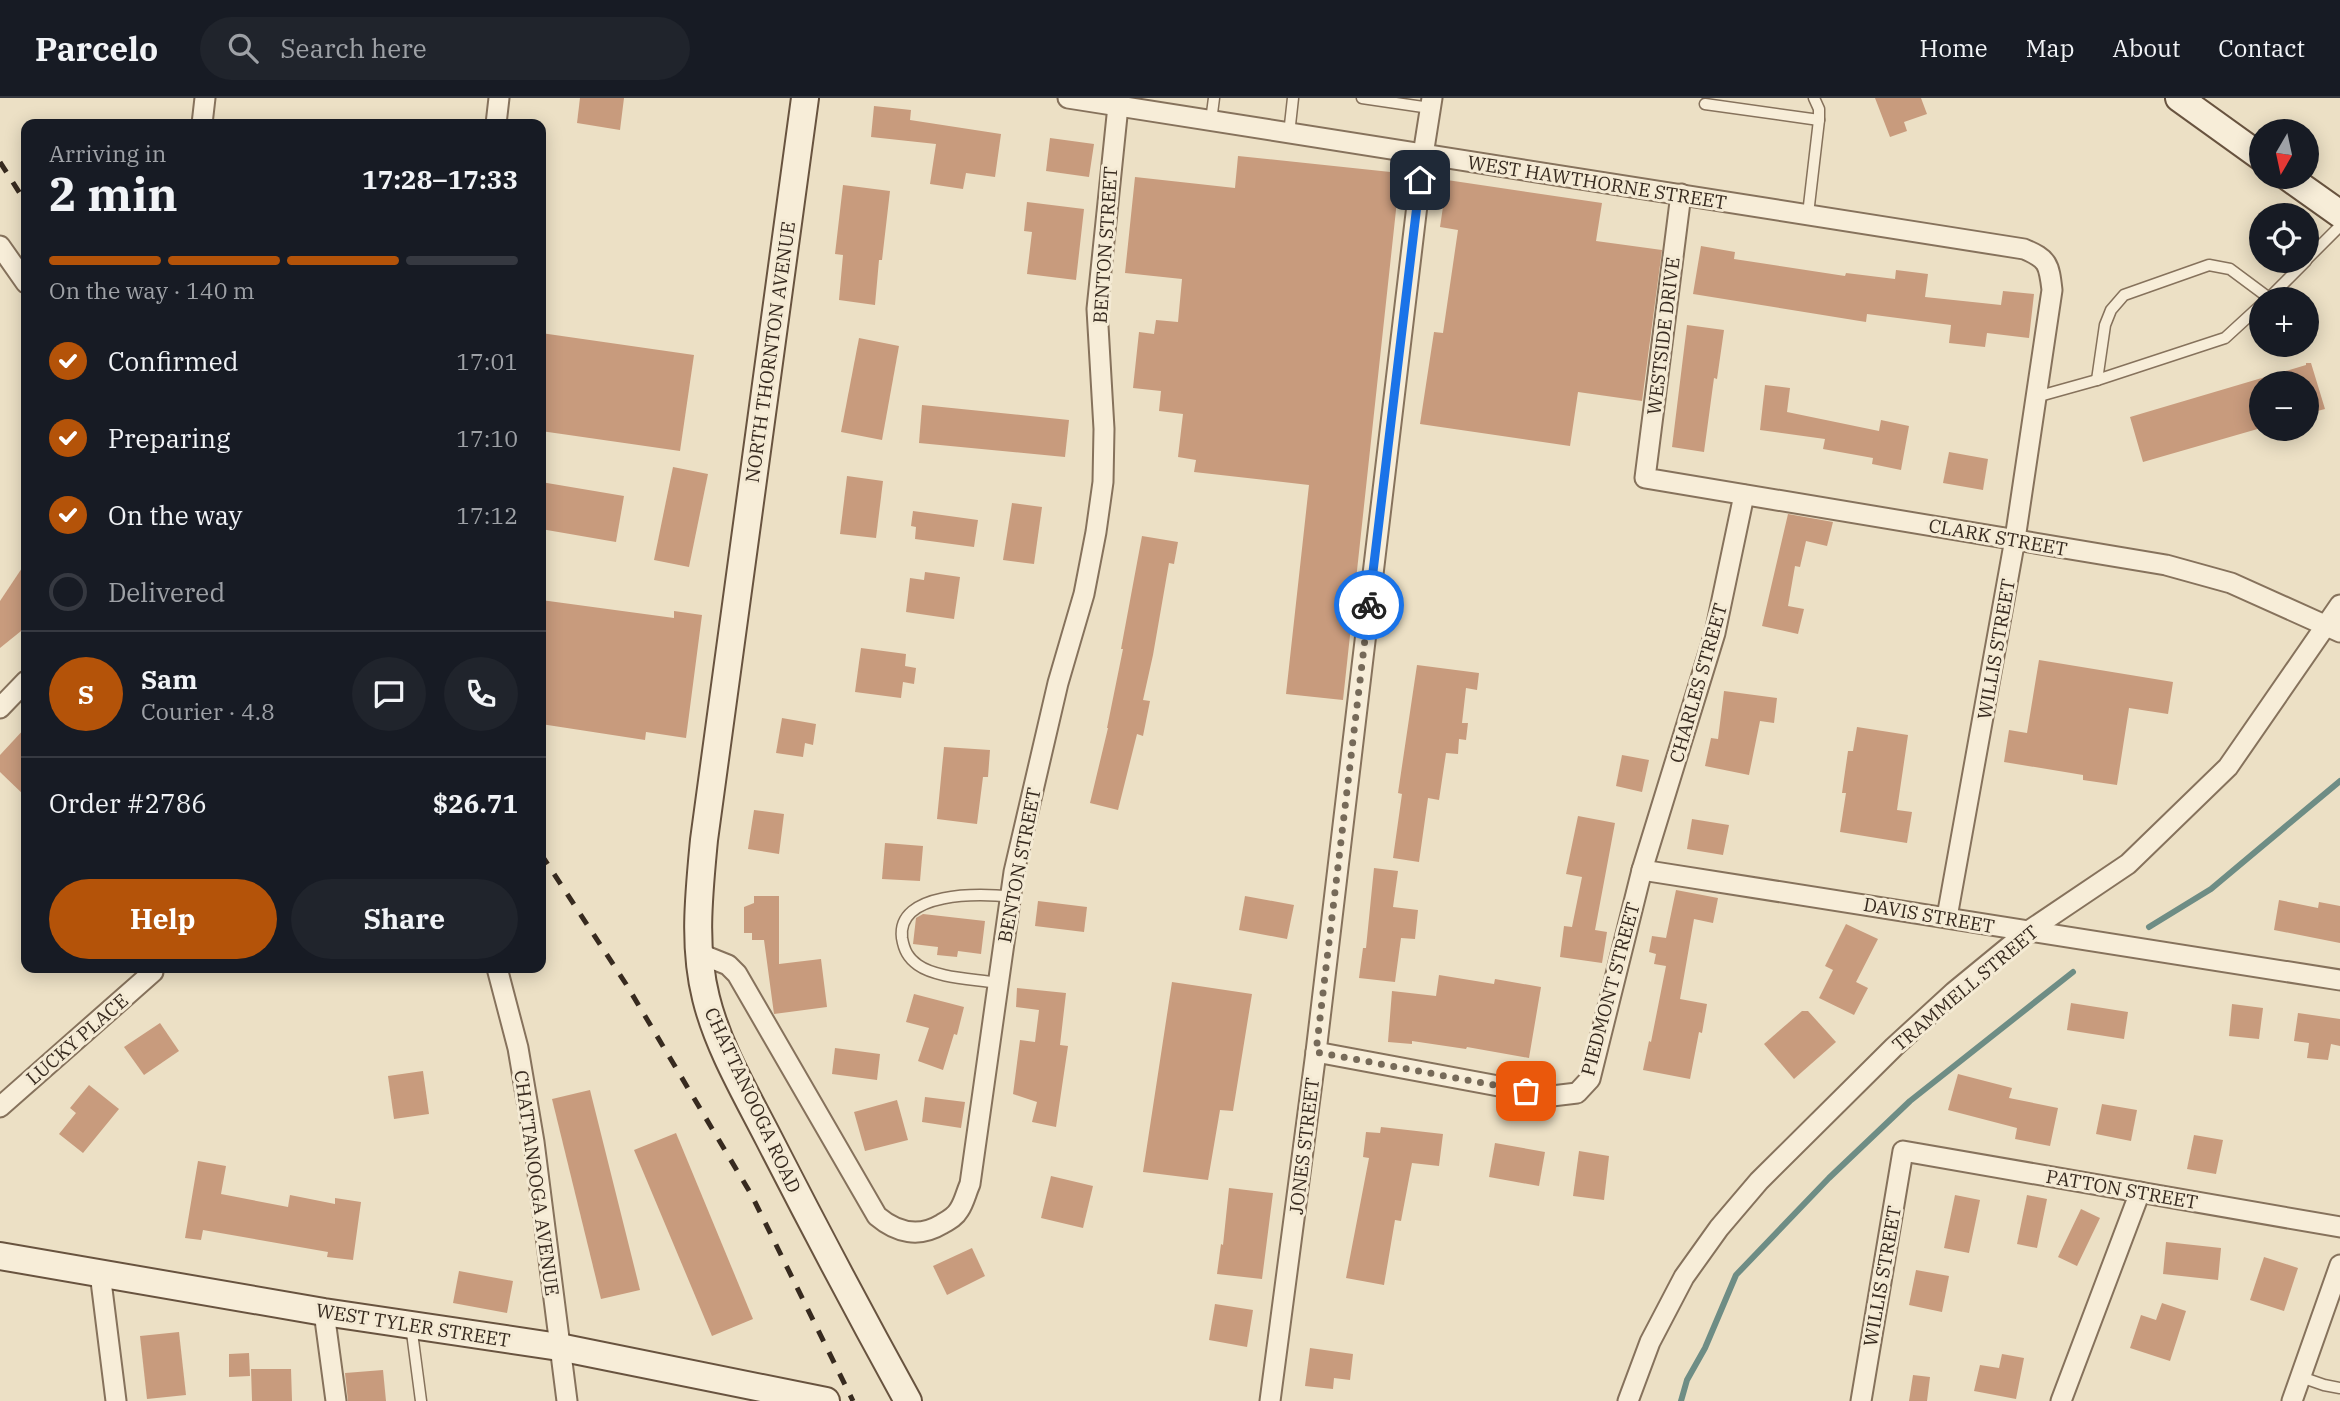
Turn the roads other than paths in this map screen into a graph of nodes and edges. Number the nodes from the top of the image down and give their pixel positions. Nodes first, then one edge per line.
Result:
1 (205, 98) edge
2 (499, 98) edge
3 (805, 98) edge
4 (1068, 98) edge
5 (1214, 98) edge
6 (1293, 98) edge
7 (1362, 98) edge
8 (1814, 98) edge
9 (2179, 98) edge
10 (1431, 103) edge
11 (1705, 104) dead end
12 (1118, 106) junction
13 (203, 119) edge
14 (497, 119) edge
15 (1819, 120) junction
16 (1211, 121) junction
17 (1289, 134) junction
18 (2249, 148) edge
19 (1423, 155) junction
20 (2304, 189) edge
21 (1681, 194) junction
22 (1808, 214) junction
23 (2340, 215) edge
24 (2340, 226) edge
25 (0, 246) edge
26 (2319, 247) edge
27 (2042, 257) joint
28 (2293, 273) edge
29 (21, 276) edge
30 (2250, 287) edge
31 (2280, 287) edge
32 (2249, 316) edge
33 (2097, 380) junction
34 (2036, 397) junction
35 (1646, 478) joint
36 (1744, 495) junction
37 (2015, 540) junction
38 (2340, 605) edge
39 (734, 606) joint
40 (2333, 629) edge
41 (21, 686) edge
42 (0, 708) edge
43 (1642, 870) junction
44 (1010, 897) junction
45 (1947, 917) junction
46 (2027, 932) junction
47 (698, 953) junction
48 (152, 973) edge
49 (498, 973) edge
50 (2340, 980) edge
51 (997, 983) junction
52 (1316, 1052) junction
53 (0, 1107) edge
54 (1903, 1151) joint
55 (2140, 1192) junction
56 (2340, 1227) edge
57 (0, 1256) edge
58 (2340, 1265) edge
59 (100, 1273) junction
60 (324, 1312) junction
61 (411, 1325) junction
62 (559, 1348) junction
63 (2301, 1377) junction
64 (2340, 1388) edge
65 (116, 1401) edge
66 (336, 1401) edge
67 (421, 1401) edge
68 (567, 1401) edge
69 (826, 1401) edge
70 (908, 1401) edge
71 (1270, 1401) edge
72 (1628, 1401) edge
73 (1861, 1401) edge
74 (2061, 1401) edge
75 (2292, 1401) edge

1 - 13 street
2 - 14 street
3 - 39 main road, NORTH THORNTON AVENUE
4 - 12 street, WEST HAWTHORNE STREET
5 - 16 lane
6 - 17 lane
7 - 10 lane
8 - 15 lane
9 - 18 main road
10 - 19 street, JONES STREET
11 - 15 lane
12 - 16 street, WEST HAWTHORNE STREET
12 - 44 street, BENTON STREET
15 - 22 lane
16 - 17 street, WEST HAWTHORNE STREET
17 - 19 street, WEST HAWTHORNE STREET
19 - 21 street, WEST HAWTHORNE STREET
19 - 52 street, JONES STREET
20 - 23 main road
21 - 22 street, WEST HAWTHORNE STREET
21 - 35 street, WESTSIDE DRIVE
22 - 27 street, WEST HAWTHORNE STREET
24 - 26 lane
25 - 29 street
27 - 34 street, WILLIS STREET
28 - 31 lane
30 - 33 lane
32 - 33 lane
33 - 34 lane
34 - 37 street, WILLIS STREET
35 - 36 street, CLARK STREET
36 - 37 street, CLARK STREET
36 - 43 street, CHARLES STREET
37 - 40 street, CLARK STREET
37 - 45 street, WILLIS STREET
38 - 40 street, TRAMMELL STREET
39 - 47 main road, CHATTANOOGA ROAD
40 - 46 street, TRAMMELL STREET
41 - 42 street
43 - 45 street, DAVIS STREET
43 - 52 street, PIEDMONT STREET
44 - 51 street, BENTON STREET
44 - 51 lane
45 - 46 street, DAVIS STREET
46 - 50 street, DAVIS STREET
46 - 72 street, TRAMMELL STREET
47 - 51 street, BENTON STREET
47 - 70 main road, CHATTANOOGA ROAD
48 - 53 street, LUCKY PLACE
49 - 62 street, CHATTANOOGA AVENUE
52 - 71 street, JONES STREET
54 - 55 street, PATTON STREET
54 - 73 street, WILLIS STREET
55 - 56 street, PATTON STREET
55 - 74 street
57 - 59 main road, WEST TYLER STREET
58 - 63 street
59 - 60 main road, WEST TYLER STREET
59 - 65 street
60 - 61 main road, WEST TYLER STREET
60 - 66 street
61 - 62 main road, WEST TYLER STREET
61 - 67 lane
62 - 68 street, CHATTANOOGA AVENUE
62 - 69 main road, WEST TYLER STREET
63 - 64 lane
63 - 75 street

